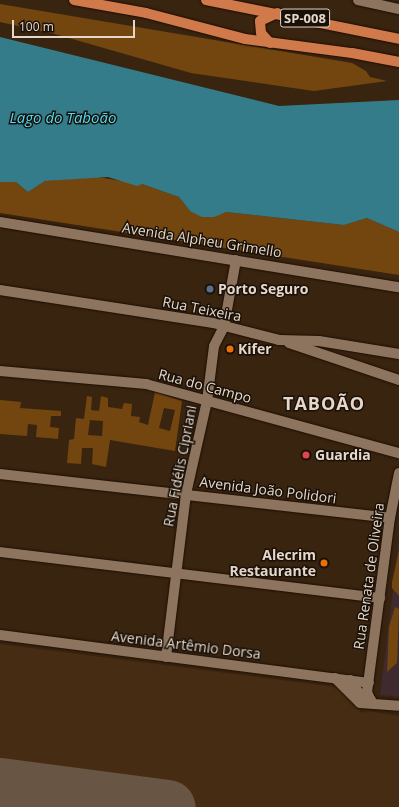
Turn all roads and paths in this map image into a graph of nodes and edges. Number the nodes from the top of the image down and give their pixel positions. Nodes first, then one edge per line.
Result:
1 (74, 0) edge
2 (209, 0) edge
3 (358, 0) edge
4 (399, 10) edge
5 (279, 13) junction
6 (399, 39) edge
7 (270, 43) junction
8 (399, 62) edge
9 (0, 222) edge
10 (236, 260) junction
11 (399, 287) edge
12 (0, 290) edge
13 (224, 326) junction
14 (279, 340) junction
15 (399, 354) edge
16 (0, 371) edge
17 (399, 380) edge
18 (207, 401) junction
19 (399, 453) edge
20 (399, 473) edge
21 (0, 474) edge
22 (186, 494) junction
23 (390, 518) junction
24 (0, 552) edge
25 (175, 572) junction
26 (380, 598) junction
27 (0, 635) edge
28 (166, 657) junction
29 (335, 678) junction
30 (350, 680) junction
31 (369, 683) junction
32 (373, 701) junction
33 (399, 706) edge

1 - 7 main road, SP-008
2 - 5 main road, SP-008
3 - 4 street
5 - 6 main road, SP-008
5 - 7 main road
7 - 8 main road, SP-008
9 - 10 street, Avenida Alpheu Grimello
10 - 11 street, Avenida Alpheu Grimello
10 - 13 street, Rua Fidélis Cipriani
12 - 13 street, Rua Teixeira
13 - 14 street, Rua Teixeira
13 - 18 street, Rua Fidélis Cipriani
14 - 15 street, Rua Teixeira
14 - 17 street
16 - 18 street, Rua do Campo
18 - 19 street, Rua do Campo
18 - 22 street, Rua Fidélis Cipriani
20 - 23 street, Rua Renata de Oliveira
21 - 22 street, Avenida João Polidori
22 - 23 street, Avenida João Polidori
22 - 25 street, Rua Fidélis Cipriani
23 - 26 street, Rua Renata de Oliveira
24 - 25 street
25 - 26 street
25 - 28 street, Rua Fidélis Cipriani
26 - 31 street, Rua Renata de Oliveira
27 - 28 street, Avenida Artêmio Dorsa
28 - 29 street, Avenida Artêmio Dorsa
29 - 30 street, Avenida Artêmio Dorsa
29 - 32 street
30 - 31 street, Avenida Artêmio Dorsa
30 - 32 street
31 - 32 street, Rua Renata de Oliveira
32 - 33 street

